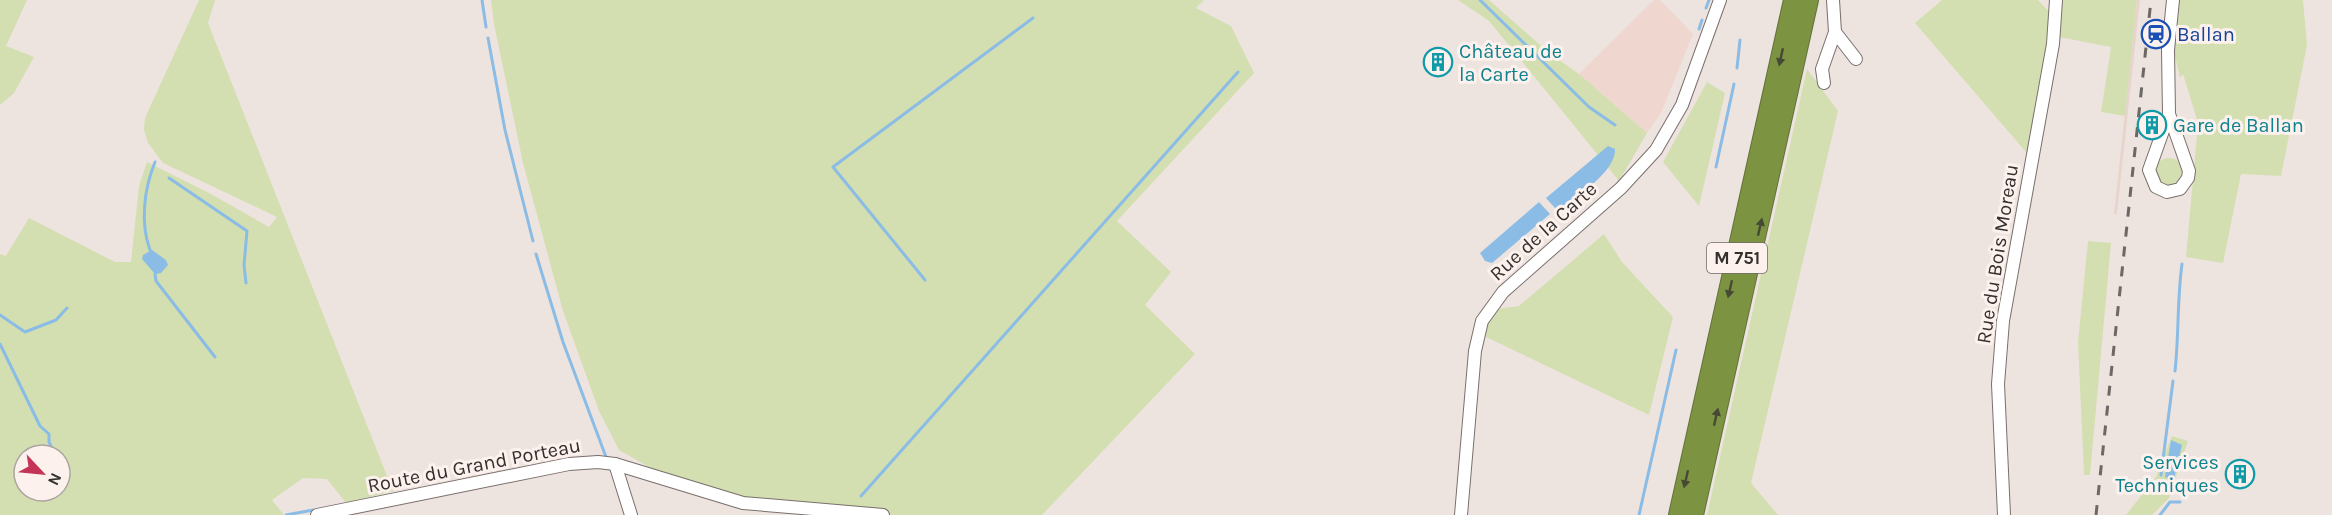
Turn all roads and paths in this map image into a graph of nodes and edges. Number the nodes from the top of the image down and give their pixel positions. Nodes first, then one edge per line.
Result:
1 (1720, 0) edge
2 (1793, 0) edge
3 (1809, 0) edge
4 (1833, 0) edge
5 (2056, 0) edge
6 (2173, 0) edge
7 (1835, 32) junction
8 (1856, 59) dead end
9 (1827, 82) dead end
10 (2169, 114) junction
11 (2183, 158) junction
12 (2154, 159) junction
13 (615, 464) junction
14 (318, 515) edge
15 (631, 515) edge
16 (883, 515) edge
17 (1461, 515) edge
18 (1678, 515) edge
19 (1694, 515) edge
20 (2004, 515) edge

1 - 17 street, Rue de la Carte
2 -> 18 highway, M 751
19 -> 3 highway, M 751
4 - 7 street
5 - 20 street, Rue du Bois Moreau
6 - 10 street
7 - 8 street
7 - 9 street
10 - 11 street
10 - 12 street
11 - 12 street
11 - 12 street
13 - 14 street, Route du Grand Porteau
13 - 15 street
13 - 16 street, Route du Grand Porteau

